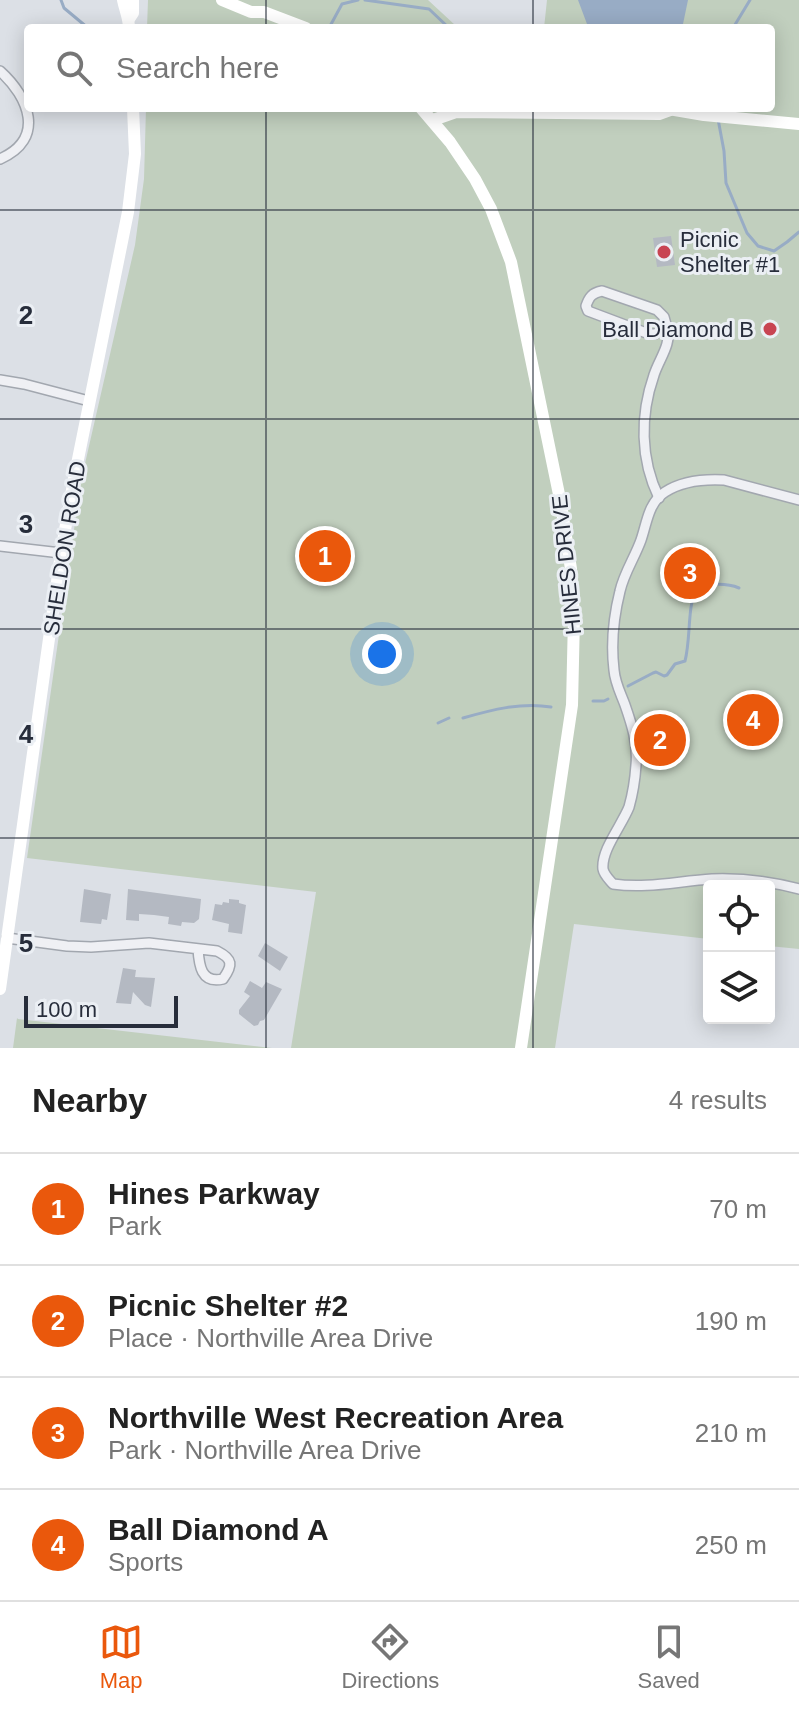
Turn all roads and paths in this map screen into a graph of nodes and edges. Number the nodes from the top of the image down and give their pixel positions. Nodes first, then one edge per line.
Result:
1 (222, 0) edge
2 (249, 0) edge
3 (264, 12) junction
4 (295, 24) edge
5 (0, 71) edge
6 (24, 102) edge
7 (28, 112) edge
8 (133, 112) edge
9 (425, 112) edge
10 (456, 112) edge
11 (456, 112) edge
12 (662, 112) edge
13 (685, 112) edge
14 (433, 120) junction
15 (799, 124) edge
16 (0, 159) edge
17 (667, 328) junction
18 (0, 380) edge
19 (89, 401) junction
20 (659, 498) junction
21 (799, 500) edge
22 (0, 546) edge
23 (61, 553) junction
24 (799, 889) edge
25 (7, 938) junction
26 (198, 949) dead end
27 (0, 989) edge
28 (521, 1048) edge

1 - 3 street
2 - 3 street
3 - 4 street
5 - 6 street
7 - 16 street
8 - 19 street, SHELDON ROAD
9 - 14 street, HINES DRIVE
10 - 14 street
11 - 12 street
13 - 15 street
14 - 28 street, HINES DRIVE
17 - 17 street
17 - 20 street
18 - 19 street
19 - 23 street, SHELDON ROAD
20 - 21 street
20 - 24 street
22 - 23 street
23 - 25 street, SHELDON ROAD
25 - 26 street
25 - 27 street, SHELDON ROAD

